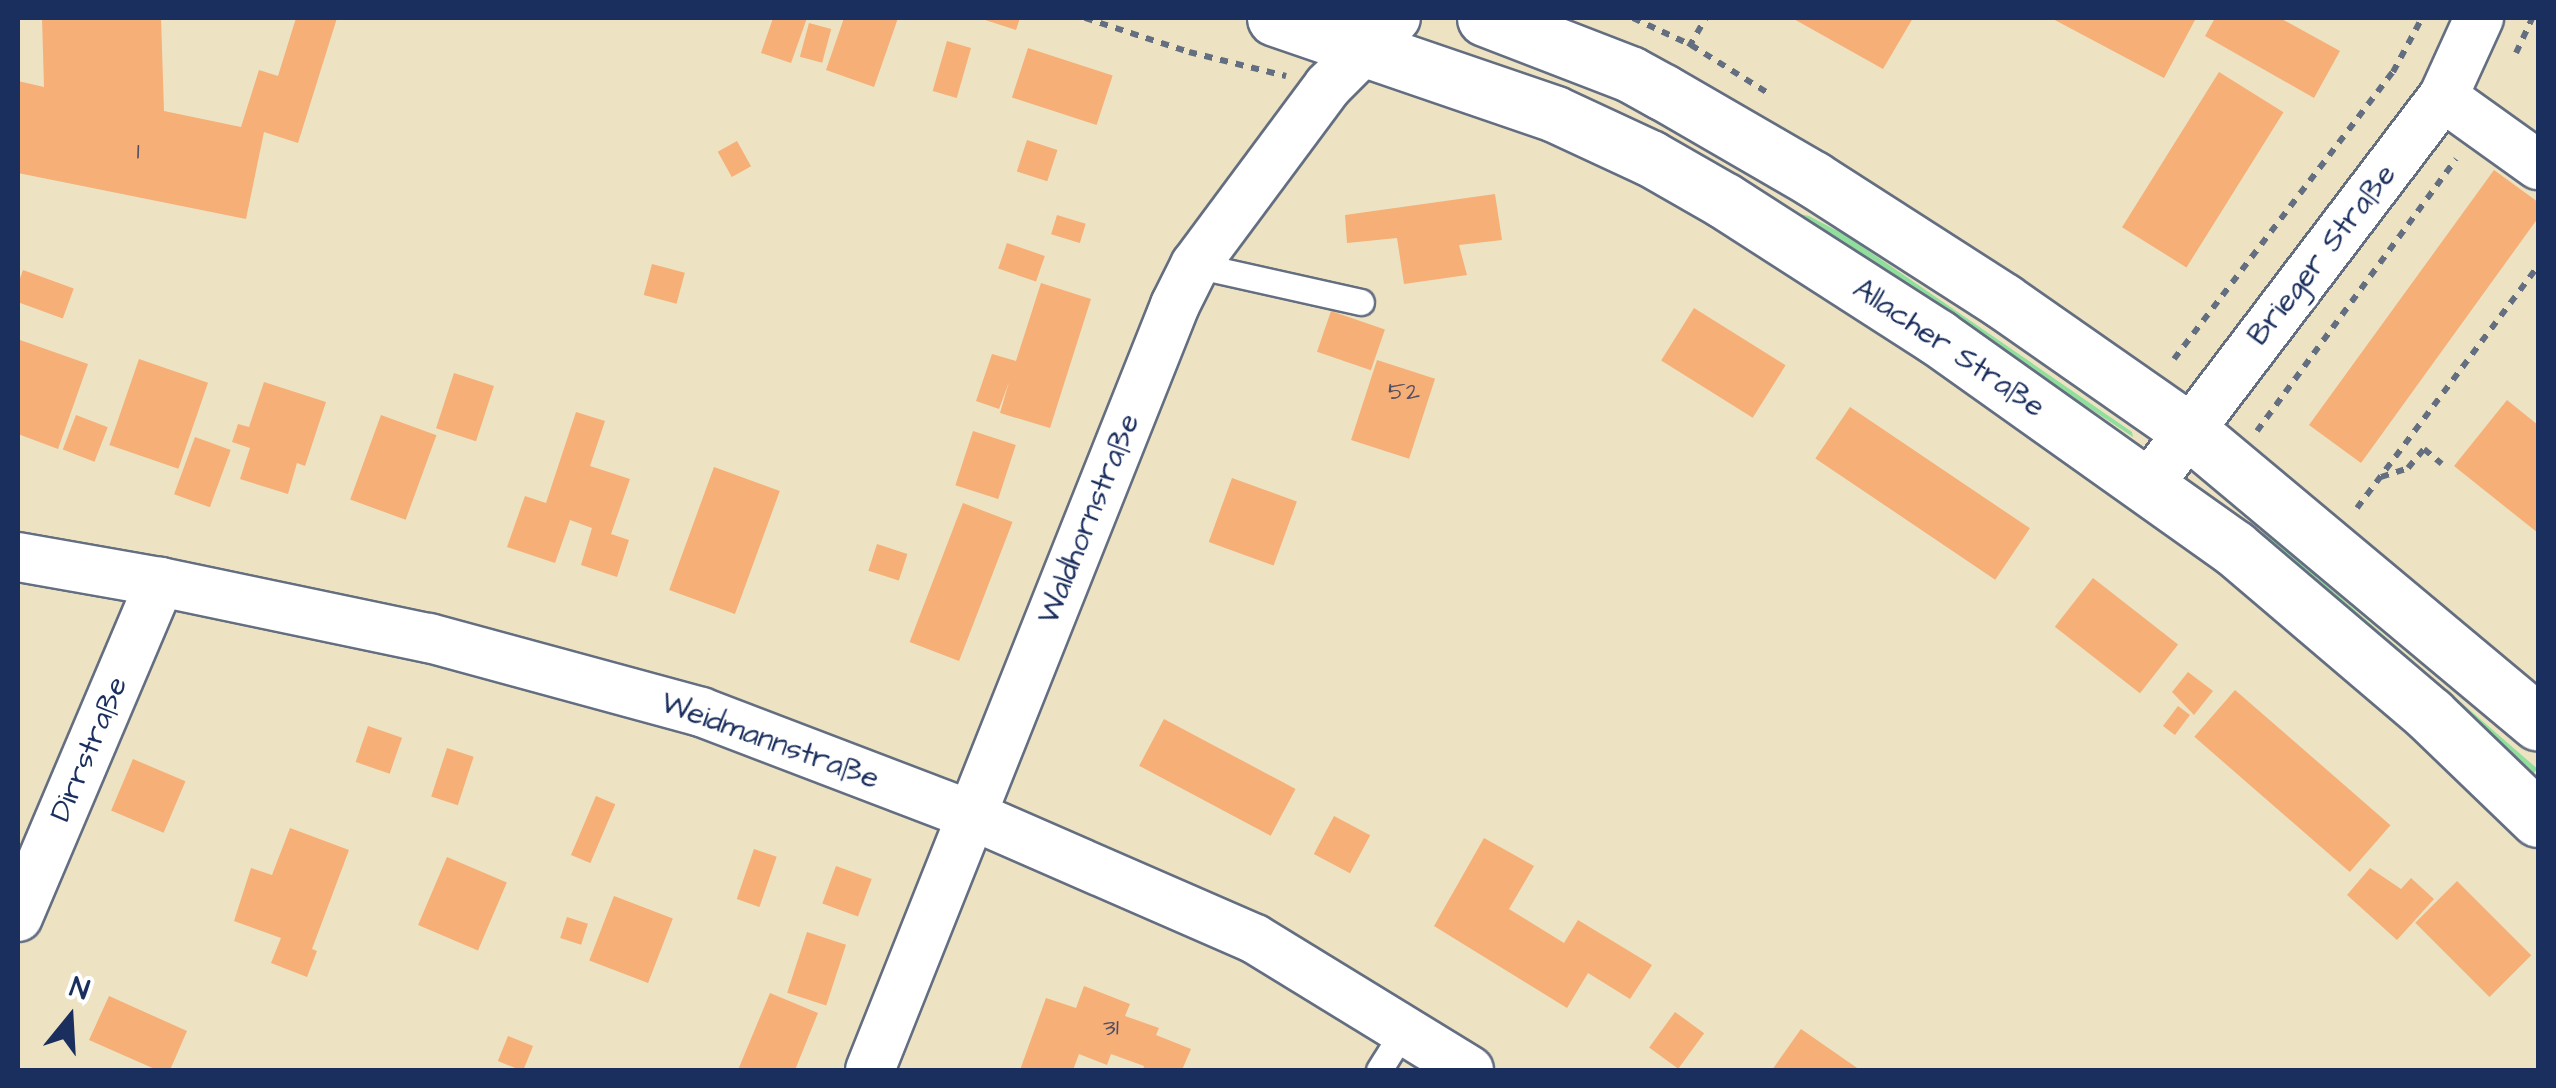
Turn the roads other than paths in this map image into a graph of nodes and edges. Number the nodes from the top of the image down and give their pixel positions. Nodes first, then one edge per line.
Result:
1 (1275, 18) edge
2 (1485, 18) edge
3 (2479, 18) edge
4 (1362, 51) edge
5 (2443, 97) junction
6 (2538, 165) edge
7 (1195, 264) junction
8 (1361, 302) dead end
9 (2188, 430) junction
10 (2148, 484) junction
11 (18, 557) edge
12 (160, 582) junction
13 (2538, 723) edge
14 (972, 815) junction
15 (2538, 819) edge
16 (18, 917) edge
17 (1404, 1030) junction
18 (870, 1070) edge
19 (1379, 1070) edge
20 (1469, 1070) edge

1 - 4 main road, Allacher Straße
2 - 9 main road
3 - 5 street, Brieger Straße
4 - 7 street, Waldhornstraße
4 - 10 main road, Allacher Straße
5 - 6 street
5 - 9 street, Brieger Straße
7 - 8 lane
7 - 14 street, Waldhornstraße
9 - 10 street, Brieger Straße
9 - 13 main road
10 - 15 main road, Allacher Straße
11 - 12 street, Weidmannstraße
12 - 14 street, Weidmannstraße
12 - 16 street, Dirrstraße
14 - 17 street, Weidmannstraße
14 - 18 street, Waldhornstraße
17 - 19 lane
17 - 20 street, Weidmannstraße

